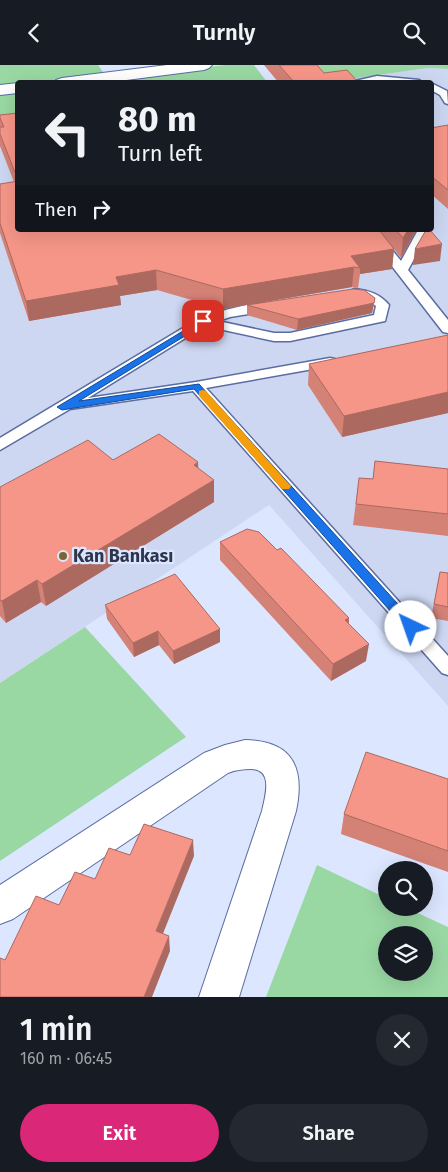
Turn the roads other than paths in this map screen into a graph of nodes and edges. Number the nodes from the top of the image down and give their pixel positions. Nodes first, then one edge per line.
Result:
1 (204, 65) edge
2 (86, 80) edge
3 (370, 80) edge
4 (388, 80) edge
5 (15, 88) edge
6 (434, 88) edge
7 (0, 90) edge
8 (448, 101) edge
9 (372, 232) edge
10 (423, 232) edge
11 (402, 269) junction
12 (342, 294) edge
13 (285, 304) edge
14 (203, 321) junction
15 (448, 329) edge
16 (341, 360) edge
17 (196, 386) junction
18 (62, 407) junction
19 (0, 445) edge
20 (448, 668) edge
21 (0, 907) edge
22 (219, 997) edge

1 - 2 street
3 - 4 lane
5 - 7 street
6 - 8 lane
9 - 11 lane
10 - 11 lane
11 - 15 lane
12 - 14 lane
13 - 14 lane
14 - 18 lane
16 - 17 lane
17 - 18 lane
17 - 20 lane
18 - 19 lane
21 - 22 street

